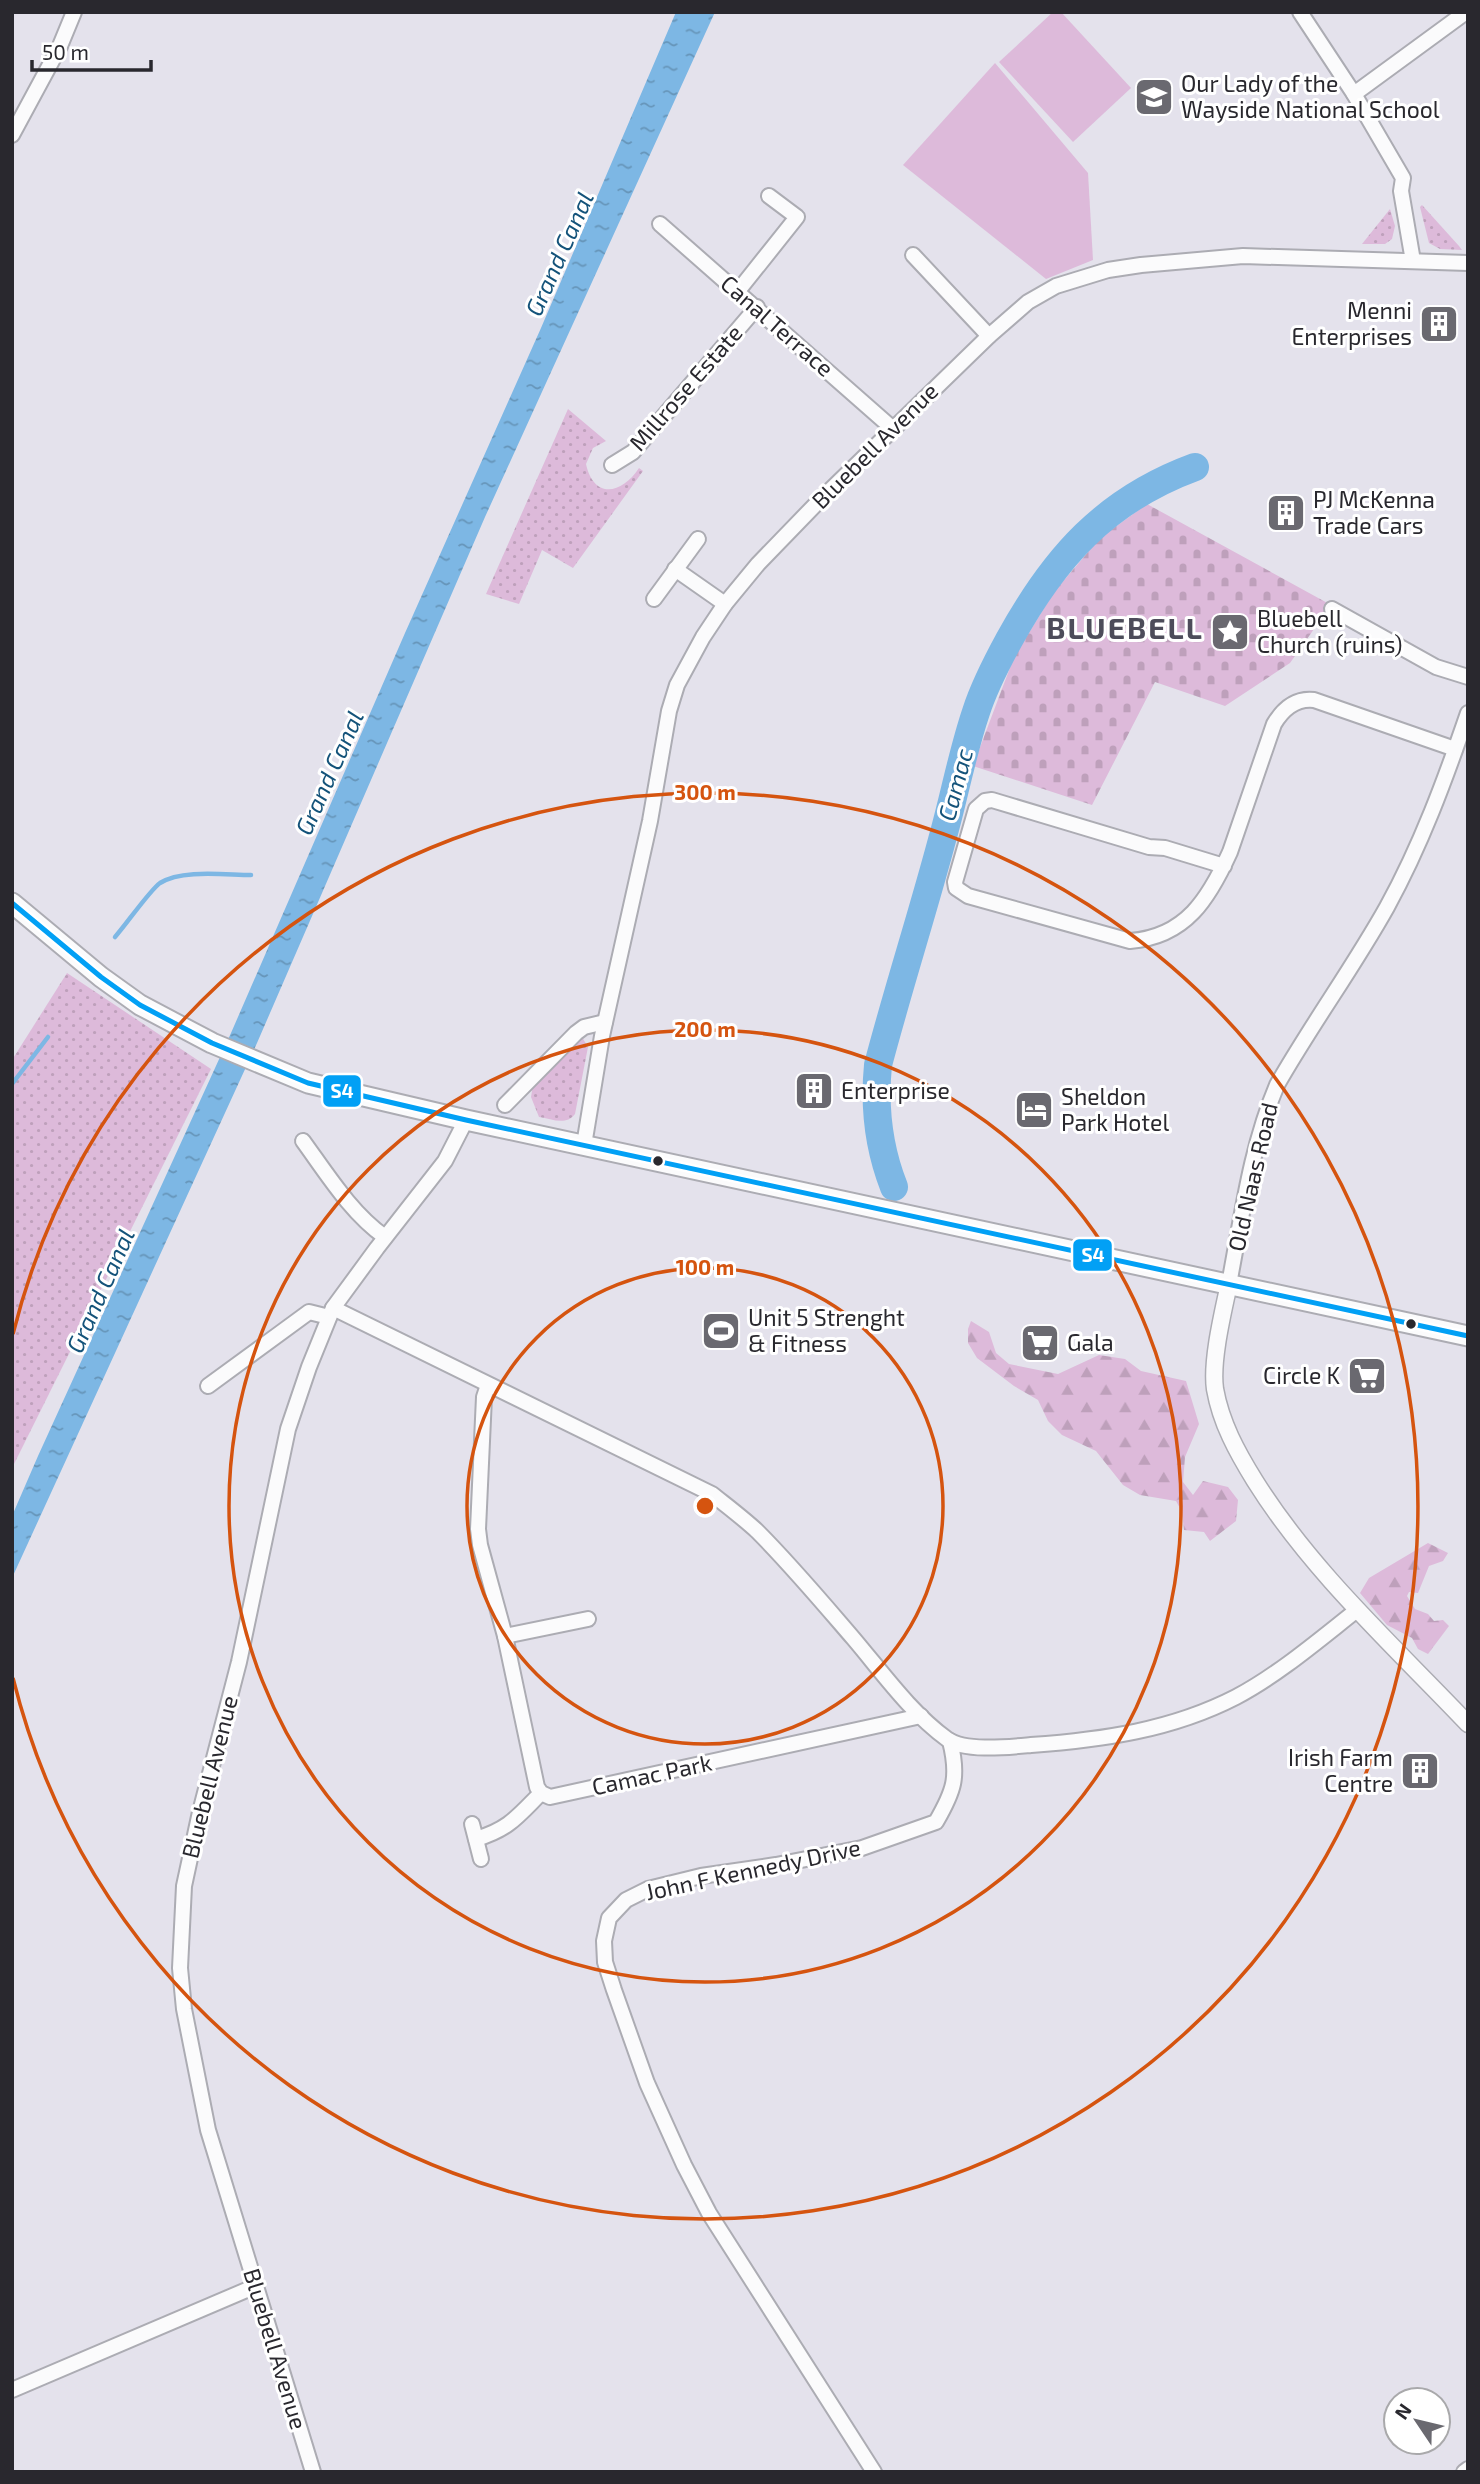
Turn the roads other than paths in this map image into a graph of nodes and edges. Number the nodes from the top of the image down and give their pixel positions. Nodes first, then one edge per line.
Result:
1 (74, 12) edge
2 (1300, 12) edge
3 (1466, 12) edge
4 (1354, 94) junction
5 (12, 135) edge
6 (769, 196) dead end
7 (660, 224) dead end
8 (913, 255) dead end
9 (1413, 261) junction
10 (1468, 263) edge
11 (738, 291) junction
12 (757, 307) junction
13 (989, 336) junction
14 (892, 428) junction
15 (612, 465) dead end
16 (698, 539) dead end
17 (675, 569) junction
18 (654, 599) dead end
19 (725, 604) junction
20 (1332, 609) dead end
21 (1468, 677) edge
22 (1468, 713) edge
23 (1455, 749) junction
24 (1224, 866) junction
25 (12, 903) edge
26 (604, 1023) junction
27 (505, 1105) dead end
28 (466, 1120) junction
29 (303, 1141) dead end
30 (584, 1145) junction
31 (385, 1237) junction
32 (1229, 1284) junction
33 (331, 1312) junction
34 (1468, 1336) edge
35 (488, 1385) junction
36 (208, 1386) dead end
37 (1357, 1609) junction
38 (588, 1619) dead end
39 (505, 1636) junction
40 (921, 1716) junction
41 (1468, 1724) edge
42 (950, 1741) junction
43 (541, 1793) junction
44 (472, 1824) dead end
45 (476, 1839) junction
46 (481, 1859) dead end
47 (256, 2286) junction
48 (12, 2390) edge
49 (313, 2472) edge
50 (874, 2472) edge

1 - 5 street
2 - 4 street
3 - 4 street
4 - 9 street
6 - 11 street
7 - 11 street, Canal Terrace
8 - 13 street
9 - 10 street, Bluebell Avenue
9 - 13 street, Bluebell Avenue
11 - 12 street, Canal Terrace
12 - 14 street, Canal Terrace
12 - 15 street, Millrose Estate
13 - 14 street, Bluebell Avenue
14 - 19 street, Bluebell Avenue
16 - 17 street
17 - 18 street
17 - 19 street
19 - 26 street, Bluebell Avenue
20 - 21 street
22 - 23 street, Old Naas Road
23 - 24 street
23 - 32 street, Old Naas Road
24 - 24 street
25 - 28 main road
26 - 27 street
26 - 30 street, Bluebell Avenue
28 - 30 main road
28 - 31 street, Bluebell Avenue
29 - 31 street
30 - 32 main road
31 - 33 street, Bluebell Avenue
32 - 34 main road
32 - 37 street, Old Naas Road
33 - 35 street
33 - 36 street
33 - 47 street, Bluebell Avenue
35 - 39 street
35 - 40 street
37 - 41 street, Old Naas Road
37 - 42 street
38 - 39 street
39 - 43 street
40 - 42 street
40 - 43 street, Camac Park
42 - 50 street, John F Kennedy Drive
43 - 45 street
44 - 45 street
45 - 46 street
47 - 48 street
47 - 49 street, Bluebell Avenue

